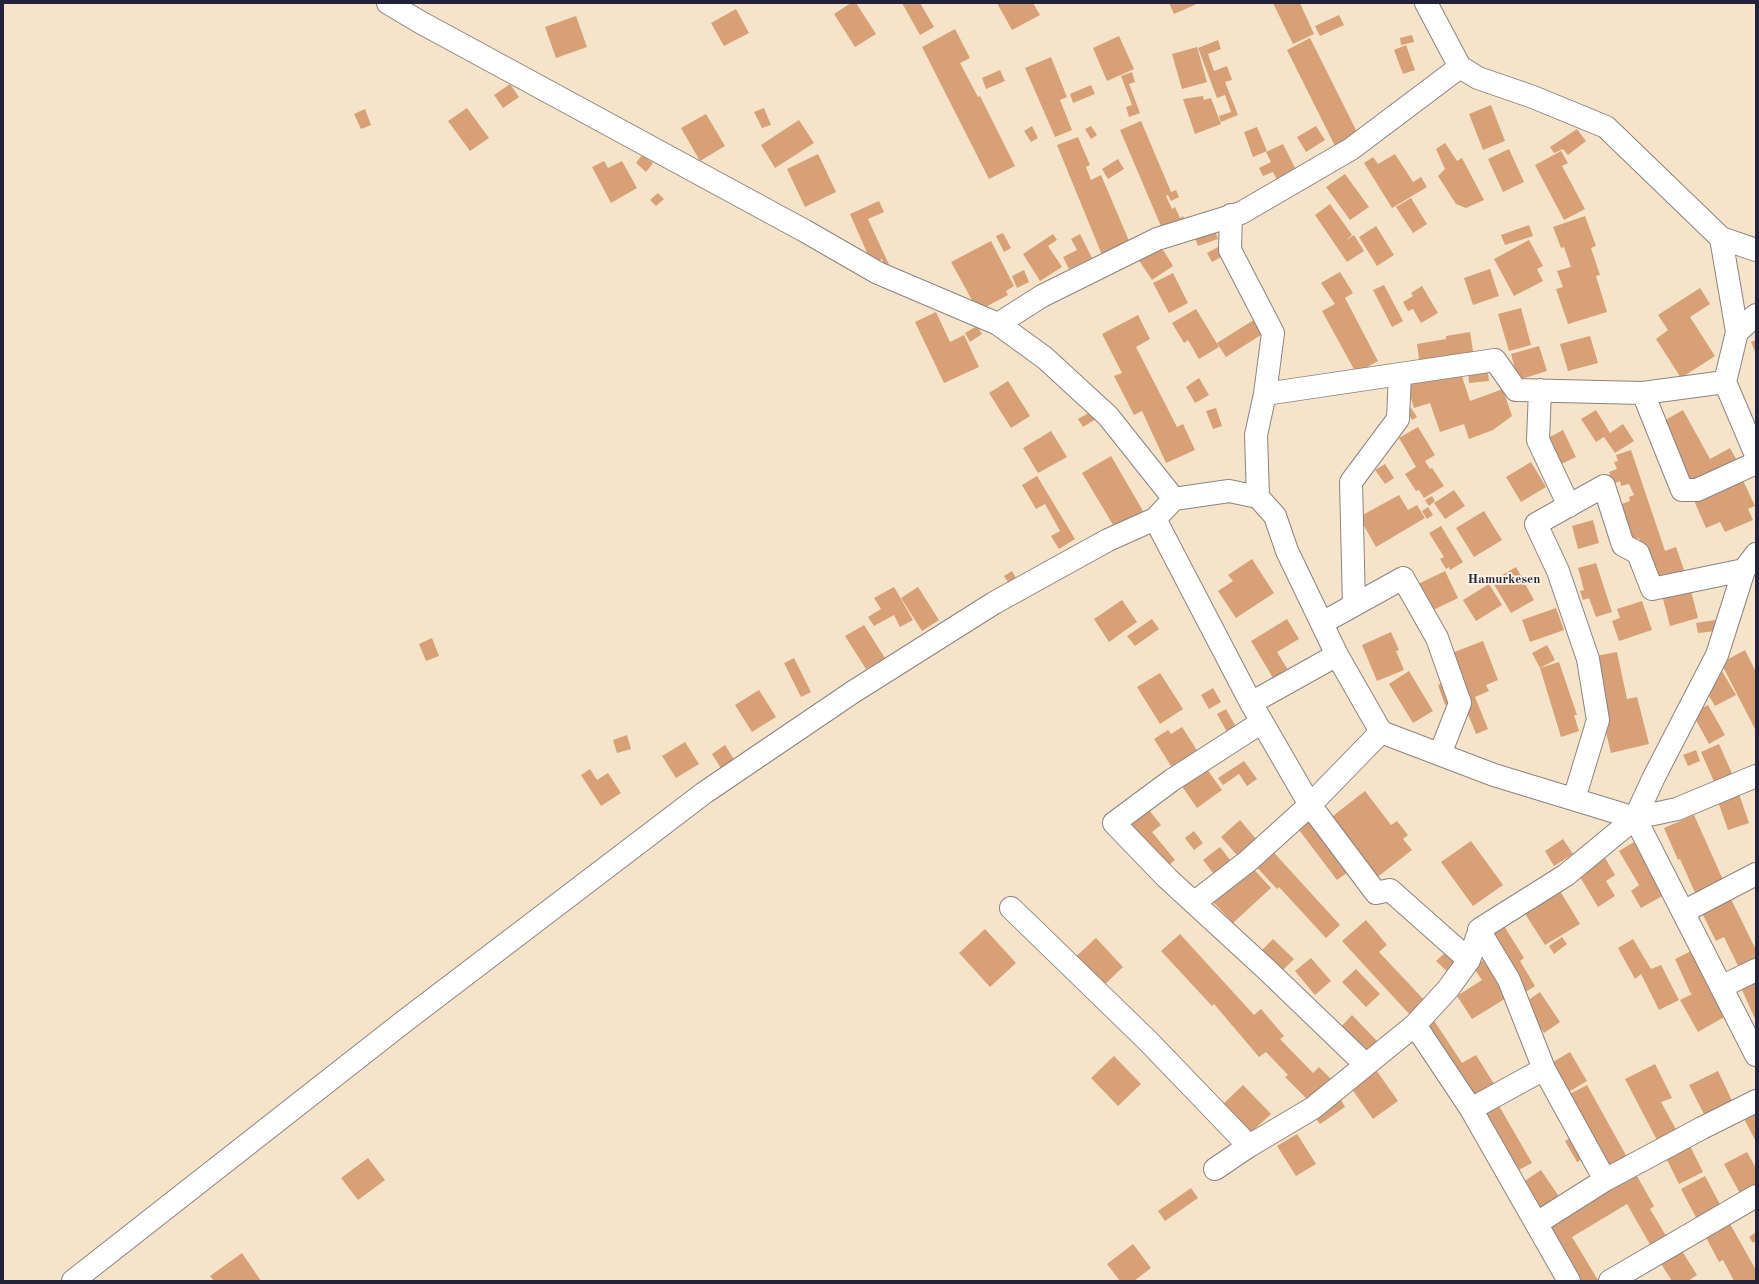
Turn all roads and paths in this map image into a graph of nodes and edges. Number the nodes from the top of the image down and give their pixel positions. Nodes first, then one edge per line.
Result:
1 (388, 3) edge
2 (1426, 3) edge
3 (1460, 67) junction
4 (1231, 216) junction
5 (1721, 238) junction
6 (1756, 250) edge
7 (1756, 315) edge
8 (998, 324) junction
9 (1737, 332) junction
10 (1400, 374) junction
11 (1725, 382) junction
12 (1540, 390) junction
13 (1265, 394) junction
14 (1643, 394) junction
15 (1756, 455) edge
16 (1756, 463) edge
17 (1258, 497) junction
18 (1174, 499) junction
19 (1569, 506) junction
20 (1154, 519) junction
21 (1750, 562) edge
22 (1354, 605) junction
23 (1322, 623) junction
24 (1337, 655) junction
25 (1251, 703) junction
26 (1262, 722) junction
27 (1381, 732) junction
28 (1440, 754) junction
29 (1756, 776) edge
30 (1574, 799) junction
31 (1310, 805) junction
32 (1635, 818) junction
33 (1756, 874) edge
34 (1195, 902) junction
35 (1011, 908) dead end
36 (1683, 912) junction
37 (1479, 930) junction
38 (1469, 960) junction
39 (1756, 970) edge
40 (1721, 987) junction
41 (1415, 1025) junction
42 (1756, 1055) edge
43 (1366, 1065) junction
44 (1544, 1069) junction
45 (1756, 1101) edge
46 (1471, 1109) junction
47 (1249, 1146) junction
48 (1215, 1169) dead end
49 (1605, 1180) junction
50 (1756, 1196) edge
51 (1536, 1223) junction
52 (73, 1281) edge
53 (1569, 1281) edge
54 (1610, 1281) edge

1 - 8 street
2 - 3 street
3 - 4 street
3 - 5 street
4 - 8 street
4 - 13 street
5 - 6 street
5 - 9 street
7 - 9 street
8 - 18 street
9 - 11 street
10 - 12 street
10 - 13 street
10 - 22 street
11 - 14 street
11 - 15 street
12 - 14 street
12 - 19 street
13 - 17 street
14 - 16 street
17 - 18 street
17 - 23 street
18 - 20 street
19 - 21 street
19 - 30 street
20 - 25 street
20 - 52 street
21 - 32 street
22 - 23 street
22 - 28 street
23 - 24 street
24 - 25 street
24 - 27 street
25 - 26 street
26 - 31 street
26 - 34 street
27 - 28 street
27 - 31 street
28 - 30 street
29 - 32 street
30 - 32 street
31 - 34 street
31 - 38 street
32 - 36 street
32 - 37 street
33 - 36 street
34 - 43 street
35 - 47 street
36 - 40 street
37 - 38 street
37 - 44 street
38 - 41 street
39 - 40 street
40 - 42 street
41 - 43 street
41 - 46 street
43 - 47 street
44 - 46 street
44 - 49 street
45 - 49 street
46 - 51 street
47 - 48 street
49 - 51 street
50 - 54 street
51 - 53 street

